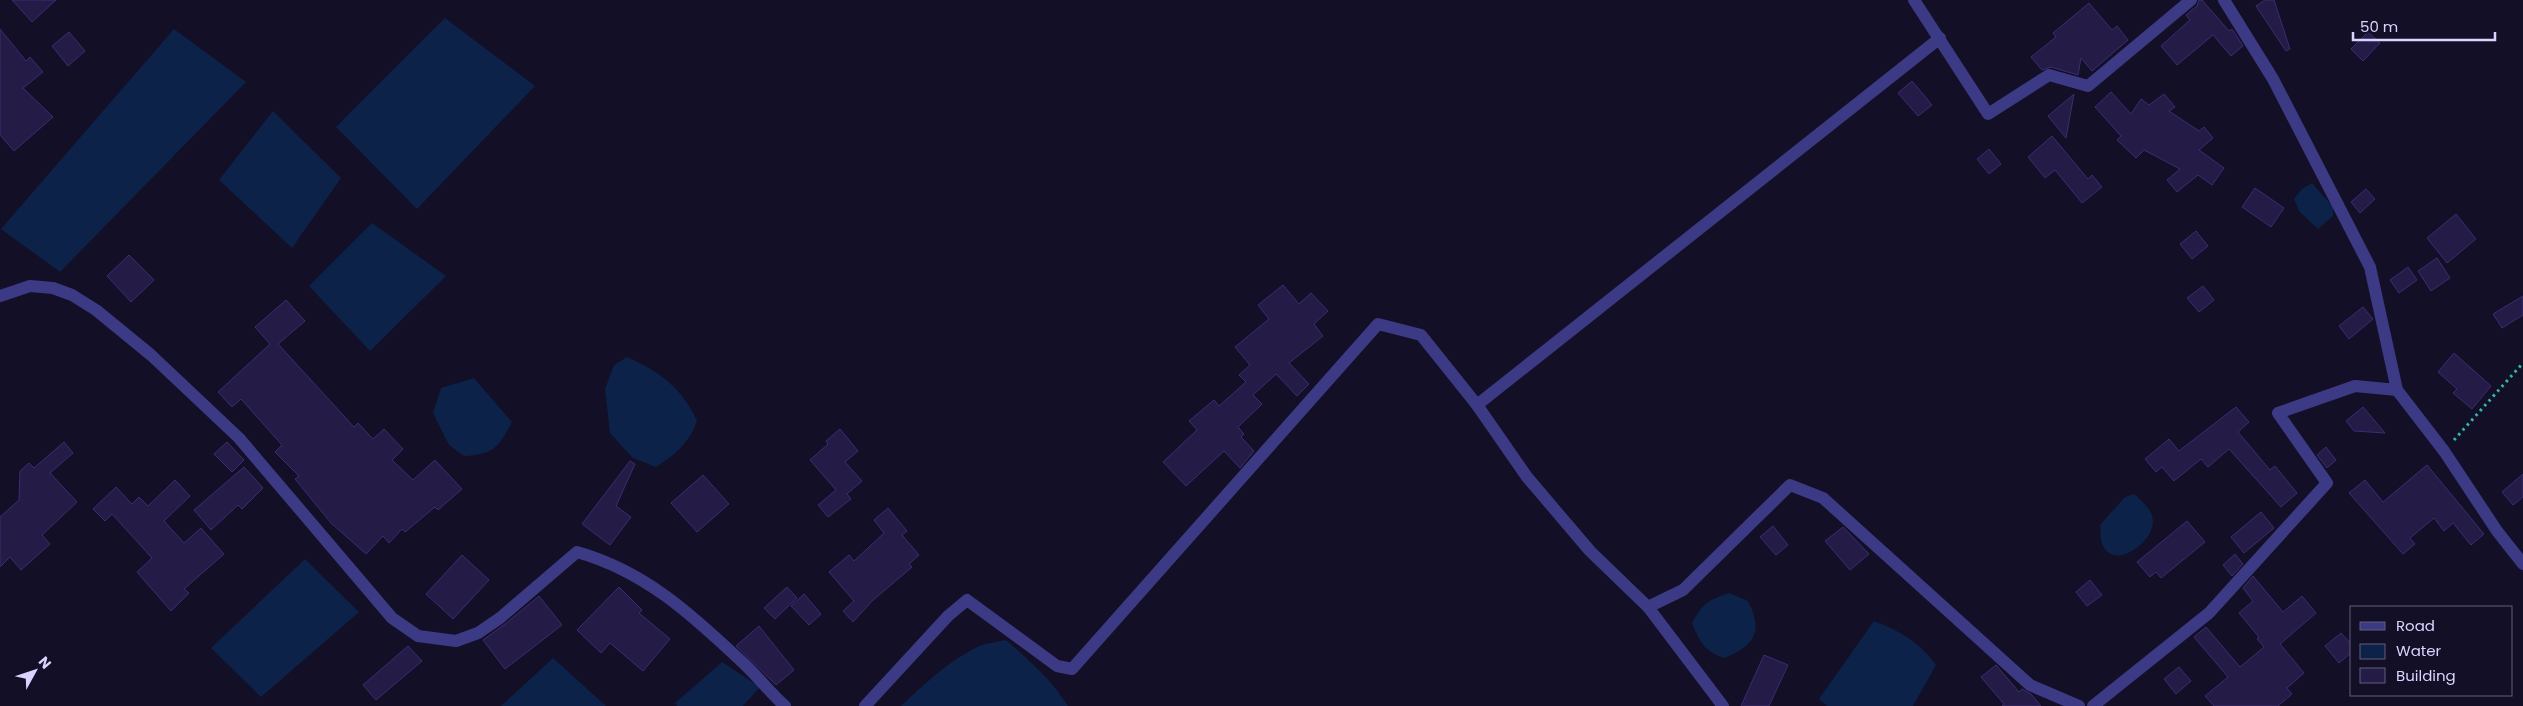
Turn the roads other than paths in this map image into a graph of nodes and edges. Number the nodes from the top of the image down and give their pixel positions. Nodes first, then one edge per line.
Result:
1 (1914, 0) edge
2 (2191, 0) edge
3 (2224, 0) edge
4 (1940, 38) junction
5 (0, 296) edge
6 (2397, 390) junction
7 (1477, 405) junction
8 (2523, 564) edge
9 (1648, 607) junction
10 (785, 706) edge
11 (865, 706) edge
12 (1723, 706) edge
13 (2079, 706) edge
14 (2093, 706) edge

1 - 4 street
2 - 4 street
3 - 6 street
4 - 7 street
5 - 10 street
6 - 8 street
6 - 14 street
7 - 9 street
7 - 11 street
9 - 12 street
9 - 13 street

